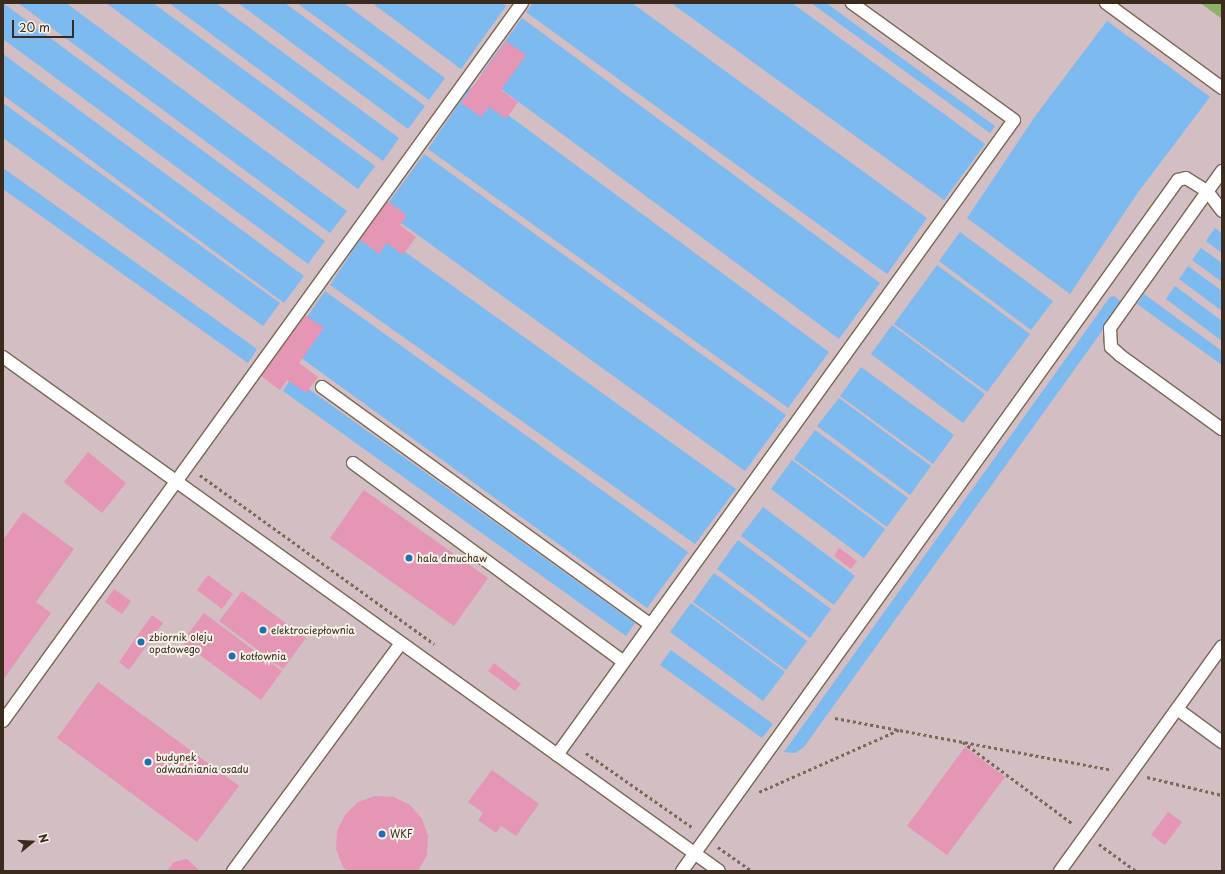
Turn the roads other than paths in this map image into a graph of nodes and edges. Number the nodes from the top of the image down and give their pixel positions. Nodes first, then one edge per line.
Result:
1 (522, 3) edge
2 (852, 3) edge
3 (1106, 3) edge
4 (1222, 88) edge
5 (1222, 171) edge
6 (1207, 190) junction
7 (1222, 211) edge
8 (3, 357) edge
9 (322, 387) dead end
10 (1222, 429) edge
11 (354, 463) dead end
12 (177, 480) junction
13 (650, 624) junction
14 (401, 644) junction
15 (1222, 646) edge
16 (623, 661) junction
17 (1177, 709) junction
18 (3, 721) edge
19 (1222, 742) edge
20 (557, 755) junction
21 (695, 853) junction
22 (233, 871) edge
23 (682, 871) edge
24 (719, 871) edge
25 (1060, 871) edge

1 - 12 lane
2 - 13 lane
3 - 4 lane
5 - 6 lane
6 - 7 lane
6 - 10 lane
6 - 21 lane
8 - 12 lane
9 - 13 lane
11 - 16 lane
12 - 14 lane
12 - 18 lane
13 - 16 lane
14 - 20 lane
14 - 22 lane
15 - 17 lane
16 - 20 lane
17 - 19 lane
17 - 25 lane
20 - 21 lane
21 - 23 lane
21 - 24 lane

